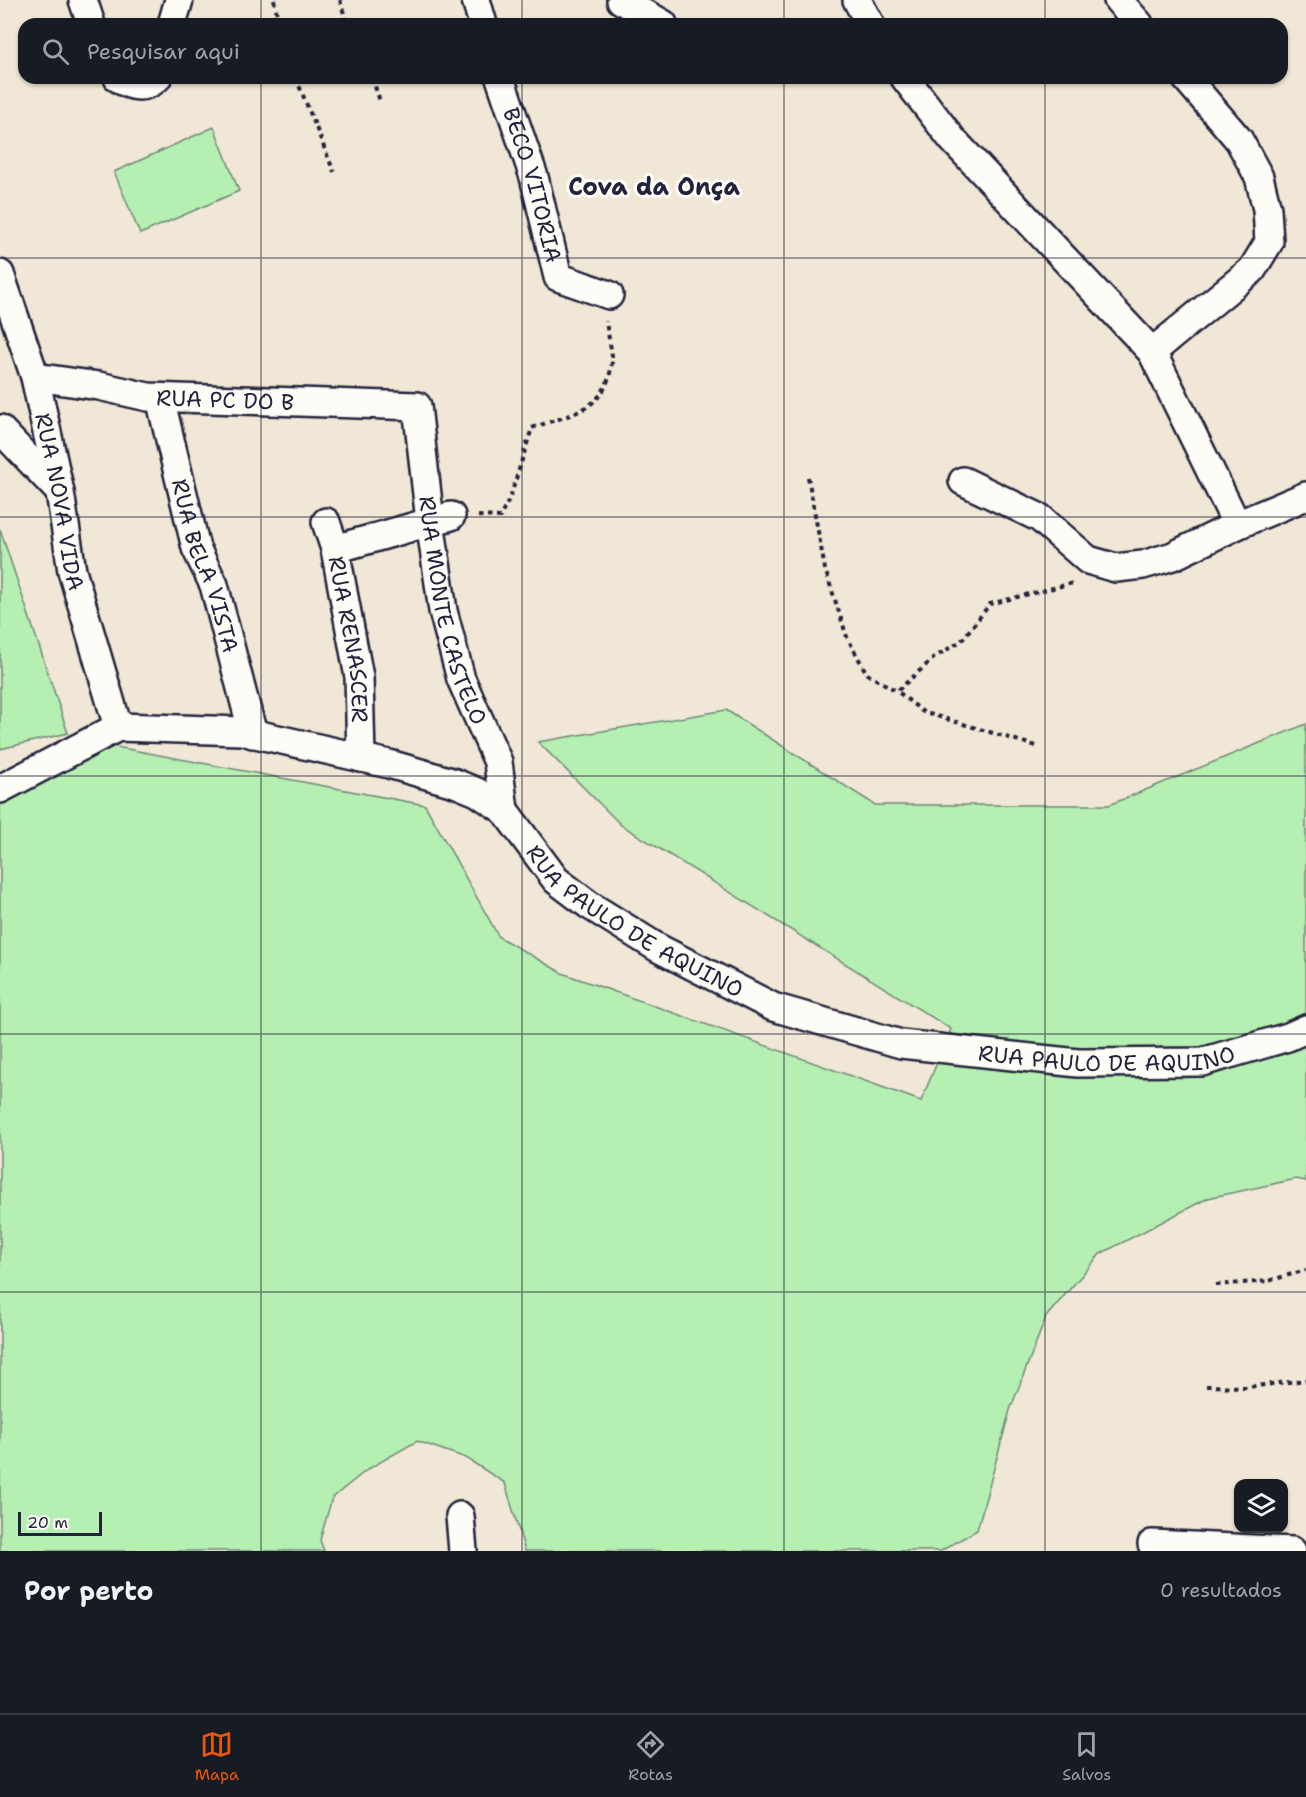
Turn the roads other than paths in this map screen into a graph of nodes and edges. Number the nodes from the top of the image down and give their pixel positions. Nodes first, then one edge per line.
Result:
1 (82, 0) edge
2 (179, 0) edge
3 (476, 0) edge
4 (621, 0) edge
5 (857, 0) edge
6 (1118, 0) edge
7 (89, 18) edge
8 (174, 18) edge
9 (481, 18) edge
10 (652, 18) edge
11 (867, 18) edge
12 (1134, 18) edge
13 (130, 84) edge
14 (147, 84) edge
15 (502, 84) edge
16 (910, 84) edge
17 (1191, 84) edge
18 (0, 274) edge
19 (606, 294) road end
20 (1152, 352) junction
21 (35, 377) junction
22 (160, 398) junction
23 (417, 406) joint
24 (0, 429) edge
25 (963, 481) dead end
26 (60, 492) junction
27 (1306, 496) edge
28 (440, 518) junction
29 (326, 522) dead end
30 (1237, 525) junction
31 (335, 549) junction
32 (118, 727) junction
33 (253, 734) junction
34 (361, 758) junction
35 (0, 789) edge
36 (504, 810) junction
37 (1306, 1029) edge
38 (460, 1516) dead end
39 (1152, 1544) dead end
40 (463, 1551) edge
41 (1292, 1551) edge

1 - 7 street
2 - 8 street
3 - 9 street
4 - 10 street
5 - 11 street
6 - 12 street
13 - 14 street
15 - 19 street, BECO VITORIA
16 - 20 street
17 - 20 street
18 - 21 street, RUA NOVA VIDA
20 - 30 street
21 - 22 street, RUA PC DO B
21 - 26 street, RUA NOVA VIDA
22 - 23 street, RUA PC DO B
22 - 33 street, RUA BELA VISTA
23 - 28 street, RUA MONTE CASTELO
24 - 26 street
25 - 30 street
26 - 32 street, RUA NOVA VIDA
27 - 30 street
28 - 31 street
28 - 36 street, RUA MONTE CASTELO
29 - 31 street, RUA RENASCER
31 - 34 street, RUA RENASCER
32 - 33 street, RUA PAULO DE AQUINO
32 - 35 street, RUA PAULO DE AQUINO
33 - 34 street, RUA PAULO DE AQUINO
34 - 36 street, RUA PAULO DE AQUINO
36 - 37 street, RUA PAULO DE AQUINO
38 - 40 street
39 - 41 street

